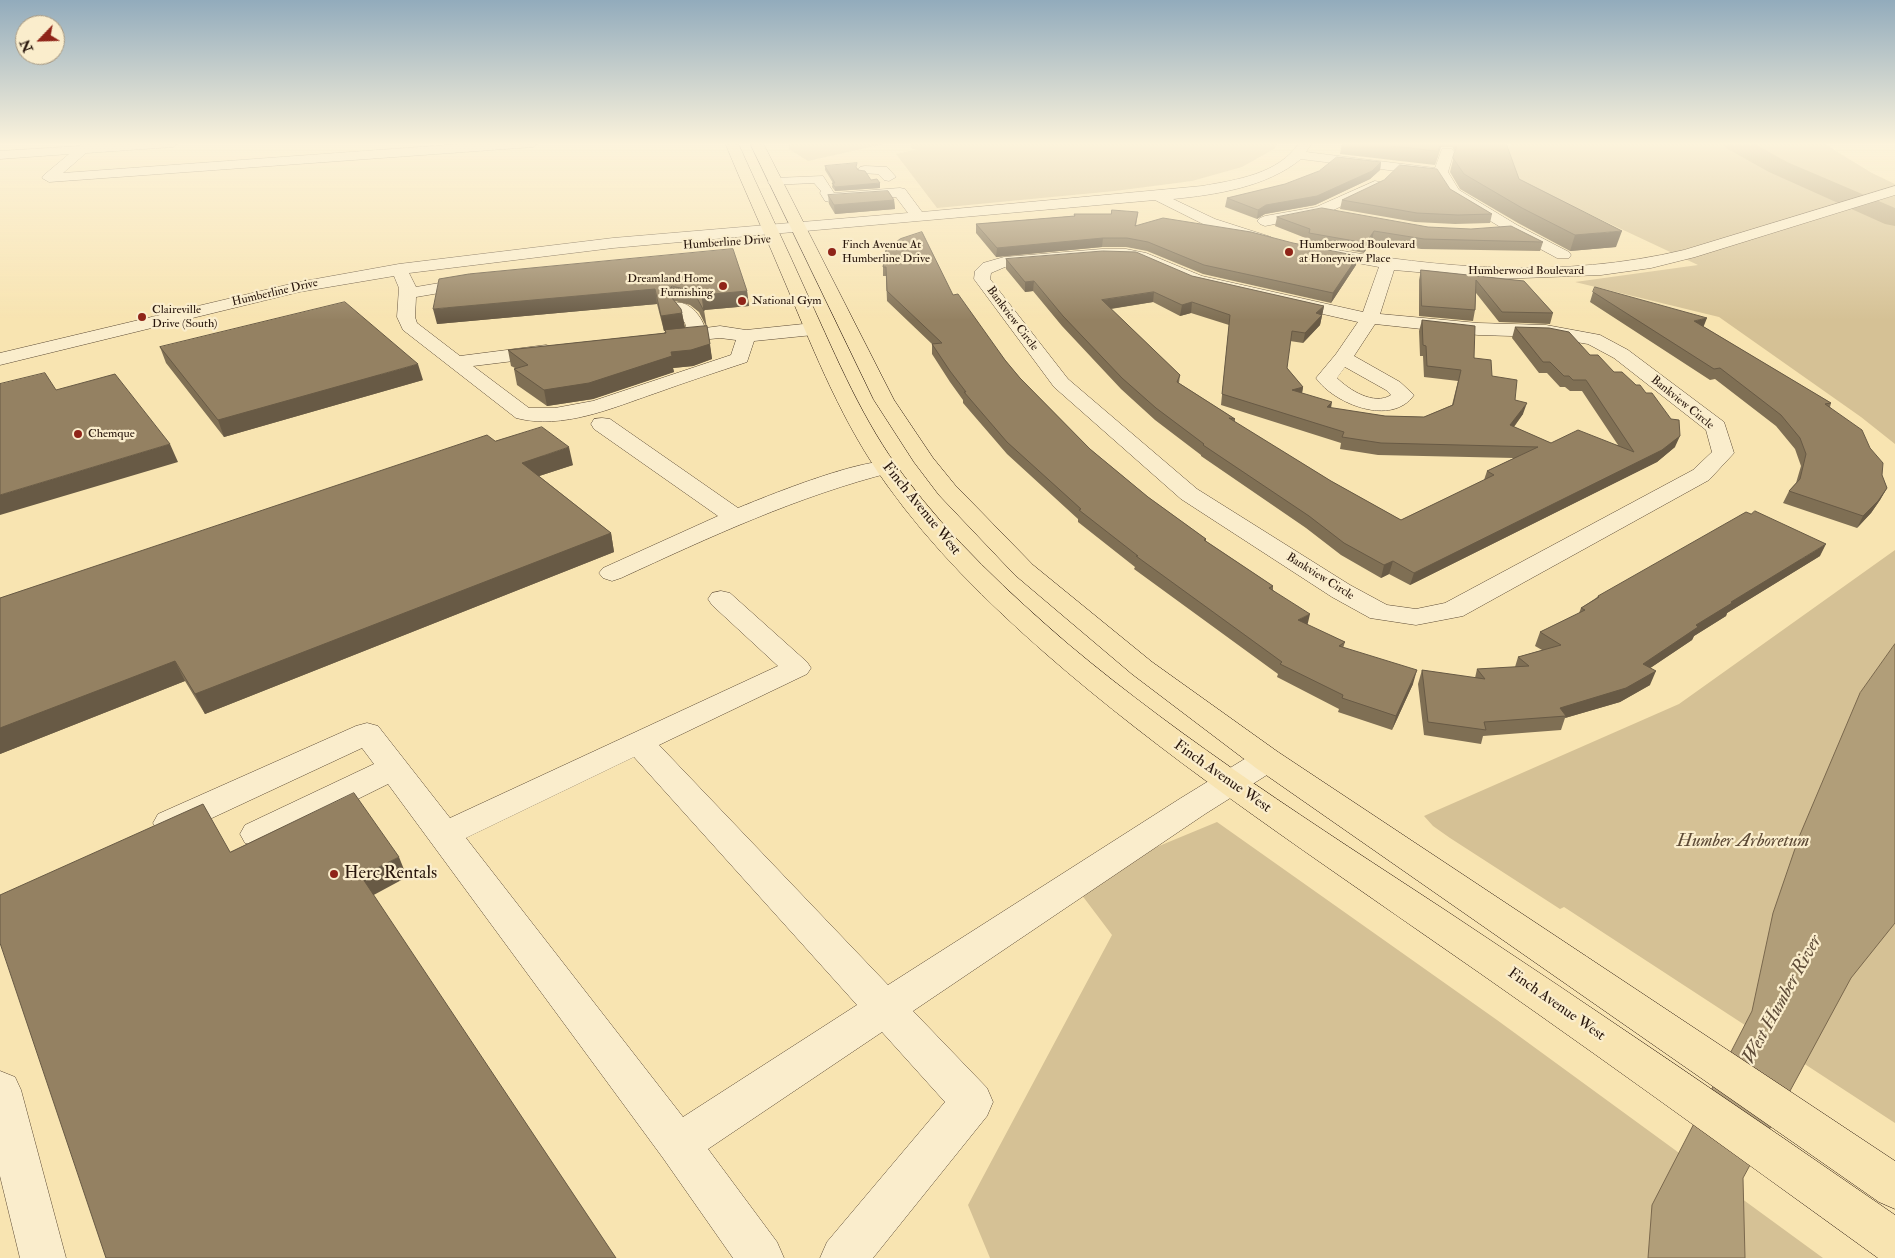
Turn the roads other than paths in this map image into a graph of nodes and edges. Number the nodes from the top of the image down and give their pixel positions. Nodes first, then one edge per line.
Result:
1 (767, 202) edge
2 (779, 202) edge
3 (907, 202) edge
4 (1123, 202) edge
5 (1132, 202) edge
6 (1168, 202) edge
7 (1339, 202) edge
8 (1468, 202) edge
9 (1856, 202) edge
10 (1320, 211) junction
11 (918, 216) junction
12 (1346, 217) edge
13 (1266, 221) edge
14 (1512, 228) junction
15 (1483, 230) edge
16 (786, 233) junction
17 (1281, 244) edge
18 (1306, 249) edge
19 (1563, 255) dead end
20 (1388, 264) junction
21 (399, 269) junction
22 (490, 280) edge
23 (408, 293) junction
24 (680, 307) edge
25 (1369, 319) junction
26 (813, 329) junction
27 (697, 334) junction
28 (746, 336) junction
29 (658, 339) edge
30 (561, 350) edge
31 (1343, 358) dead end
32 (0, 359) edge
33 (455, 362) junction
34 (602, 424) dead end
35 (885, 467) junction
36 (735, 517) junction
37 (612, 574) dead end
38 (721, 599) dead end
39 (639, 743) junction
40 (1267, 760) junction
41 (393, 768) junction
42 (1230, 783) junction
43 (257, 834) dead end
44 (445, 834) junction
45 (143, 835) edge
46 (1567, 988) junction
47 (884, 1009) junction
48 (2, 1103) edge
49 (678, 1144) junction
50 (1895, 1187) edge
51 (1895, 1242) edge
52 (43, 1258) edge
53 (761, 1258) edge
54 (842, 1258) edge

1 - 16 main road, Finch Avenue West
2 - 16 main road, Finch Avenue West
3 - 11 street
4 - 11 street, Humberline Drive
5 - 16 street, Humberline Drive
6 - 17 street
7 - 10 street
8 - 14 street
9 - 20 street, Humberwood Boulevard
10 - 12 street
10 - 13 street
11 - 16 street, Humberline Drive
14 - 15 street
14 - 19 street
16 - 21 street, Humberline Drive
16 - 26 main road, Finch Avenue West
16 - 40 main road, Finch Avenue West
18 - 20 street, Humberwood Boulevard
20 - 25 street
21 - 23 street
21 - 32 street, Humberline Drive
22 - 23 street
23 - 33 street
24 - 27 street
25 - 25 street, Bankview Circle
25 - 31 street
26 - 28 street
26 - 35 main road, Finch Avenue West
27 - 28 street
27 - 29 street
28 - 33 street
30 - 33 street
34 - 36 street
35 - 36 street
35 - 42 main road, Finch Avenue West
36 - 37 street
38 - 39 street
39 - 44 street
39 - 47 street
40 - 42 street
40 - 46 main road, Finch Avenue West
41 - 43 street
41 - 44 street
41 - 45 street
42 - 46 main road, Finch Avenue West
42 - 47 street
44 - 49 street
46 - 50 main road, Finch Avenue West
46 - 51 main road, Finch Avenue West
47 - 49 street
47 - 54 street
48 - 52 street
49 - 53 street

